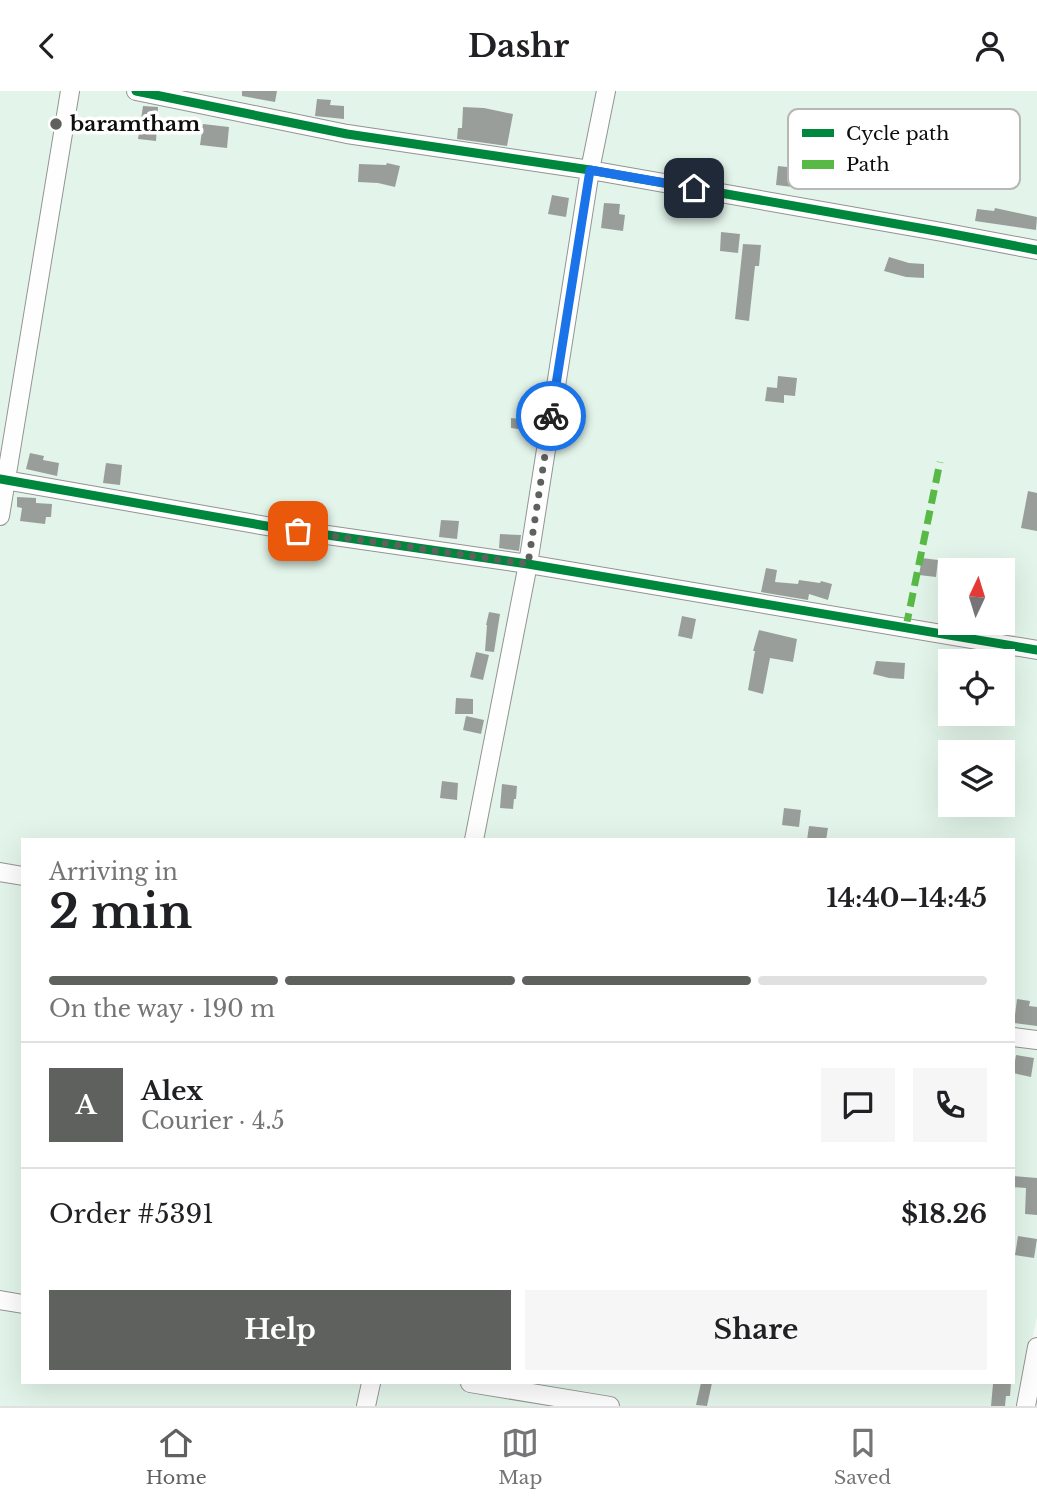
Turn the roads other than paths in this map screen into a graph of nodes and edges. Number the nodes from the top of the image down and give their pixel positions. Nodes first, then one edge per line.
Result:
1 (70, 91) edge
2 (136, 91) edge
3 (606, 91) edge
4 (590, 170) junction
5 (1037, 250) edge
6 (3, 480) edge
7 (0, 516) edge
8 (528, 564) junction
9 (1037, 650) edge
10 (474, 838) edge
11 (0, 872) edge
12 (21, 876) edge
13 (1015, 1037) edge
14 (1037, 1040) edge
15 (0, 1300) edge
16 (21, 1304) edge
17 (1037, 1347) edge
18 (370, 1384) edge
19 (476, 1384) edge
20 (366, 1406) edge
21 (610, 1406) edge
22 (1026, 1406) edge

1 - 6 street
2 - 4 street
3 - 4 street
4 - 5 street
4 - 8 street
6 - 7 street
6 - 8 street
8 - 9 street
8 - 10 street
11 - 12 street
13 - 14 street
15 - 16 street
17 - 22 street
18 - 20 street
19 - 21 street

